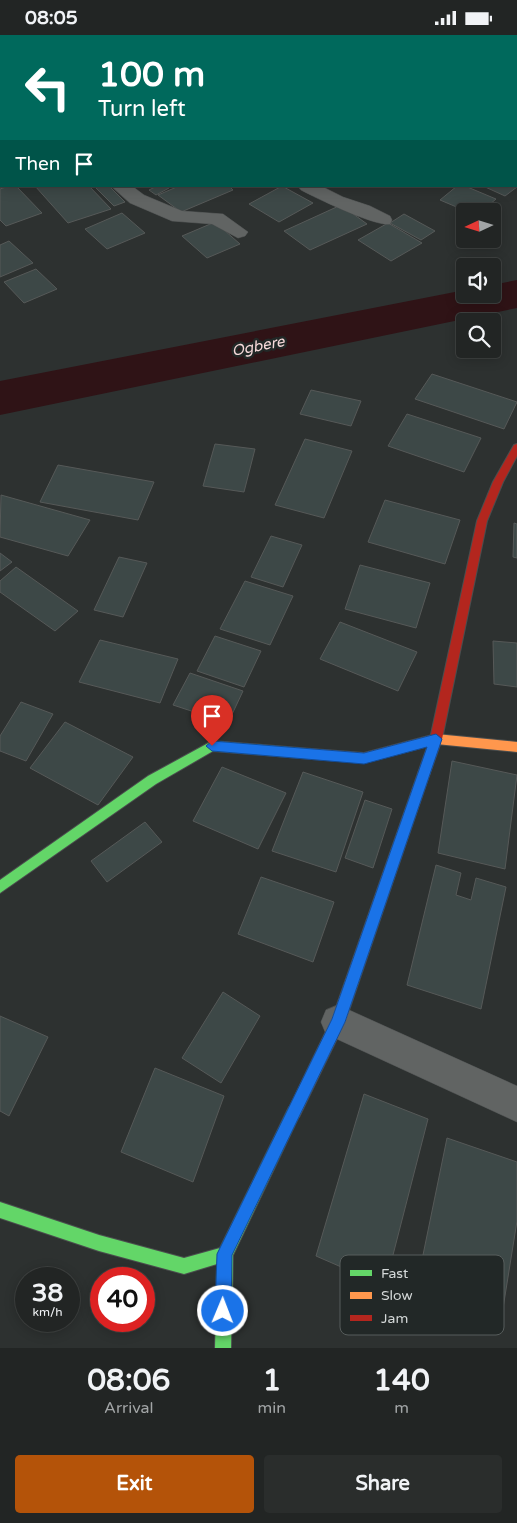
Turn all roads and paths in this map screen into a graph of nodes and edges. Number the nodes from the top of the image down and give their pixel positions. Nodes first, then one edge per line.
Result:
1 (121, 187) edge
2 (309, 187) edge
3 (383, 220) dead end
4 (238, 232) dead end
5 (514, 458) edge
6 (436, 739) junction
7 (517, 747) edge
8 (0, 887) edge
9 (338, 1022) junction
10 (517, 1104) edge
11 (0, 1210) edge
12 (225, 1254) junction
13 (223, 1348) edge

1 - 4 street
2 - 3 street
5 - 6 street
6 - 7 street
6 - 8 street
6 - 9 street
9 - 10 street
9 - 12 street
11 - 12 street
12 - 13 street

